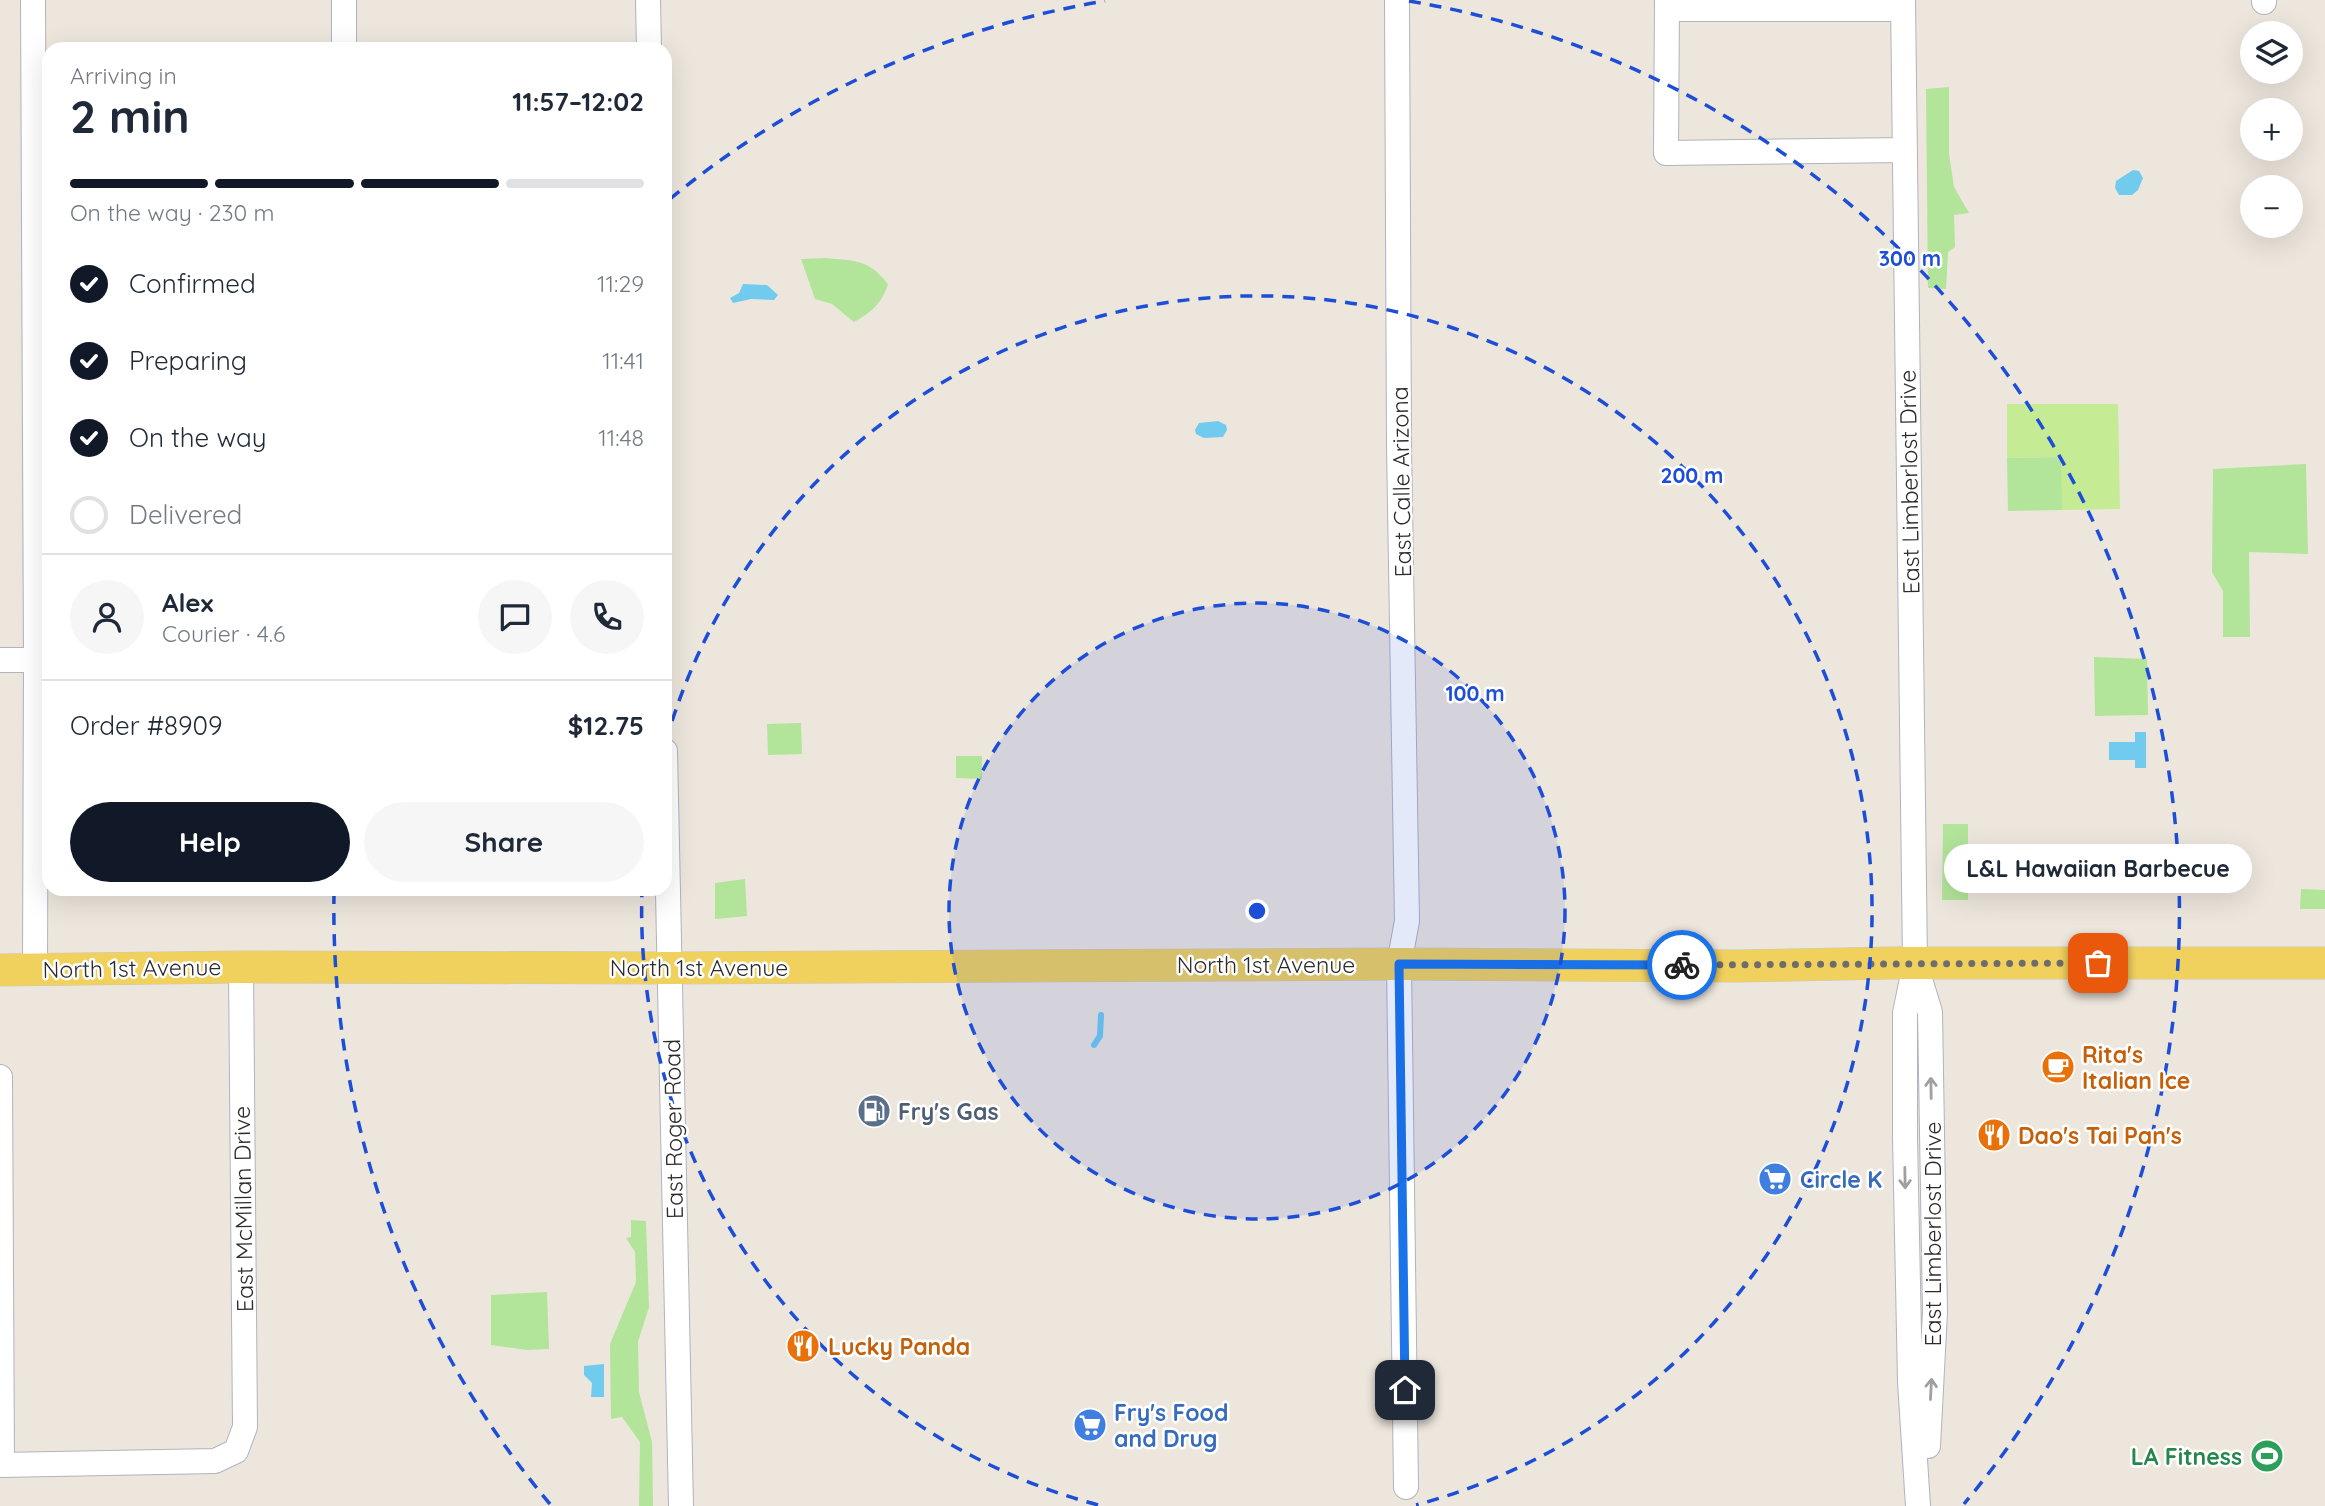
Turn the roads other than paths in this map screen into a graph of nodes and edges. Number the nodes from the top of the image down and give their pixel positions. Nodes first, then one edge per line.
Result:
1 (33, 0) edge
2 (344, 0) edge
3 (648, 0) edge
4 (1397, 0) edge
5 (1667, 4) edge
6 (1903, 5) edge
7 (344, 42) edge
8 (649, 42) edge
9 (1905, 150) junction
10 (42, 594) edge
11 (0, 660) edge
12 (42, 660) edge
13 (42, 699) edge
14 (668, 896) edge
15 (2325, 963) edge
16 (1399, 964) junction
17 (1915, 964) junction
18 (241, 967) junction
19 (670, 968) junction
20 (35, 969) junction
21 (0, 970) edge
22 (0, 1077) edge
23 (1, 1465) edge
24 (1406, 1487) dead end
25 (681, 1506) edge
26 (1918, 1506) edge
27 (1925, 1506) edge

1 - 10 street
2 - 7 street
3 - 8 street
4 - 16 street, East Calle Arizona
5 - 6 street
5 - 9 street
6 - 9 street, East Limberlost Drive
9 - 17 street, East Limberlost Drive
11 - 12 street
13 - 20 street
14 - 19 street, East Roger Road
15 - 17 main road, North 1st Avenue
16 - 17 main road, North 1st Avenue
16 - 19 main road, North 1st Avenue
16 - 24 street
17 -> 26 street, East Limberlost Drive
27 -> 17 street, East Limberlost Drive
18 - 19 main road, North 1st Avenue
18 - 20 main road, North 1st Avenue
18 - 23 street, East McMillan Drive
19 - 25 street, East Roger Road
20 - 21 main road, North 1st Avenue
22 - 23 street

